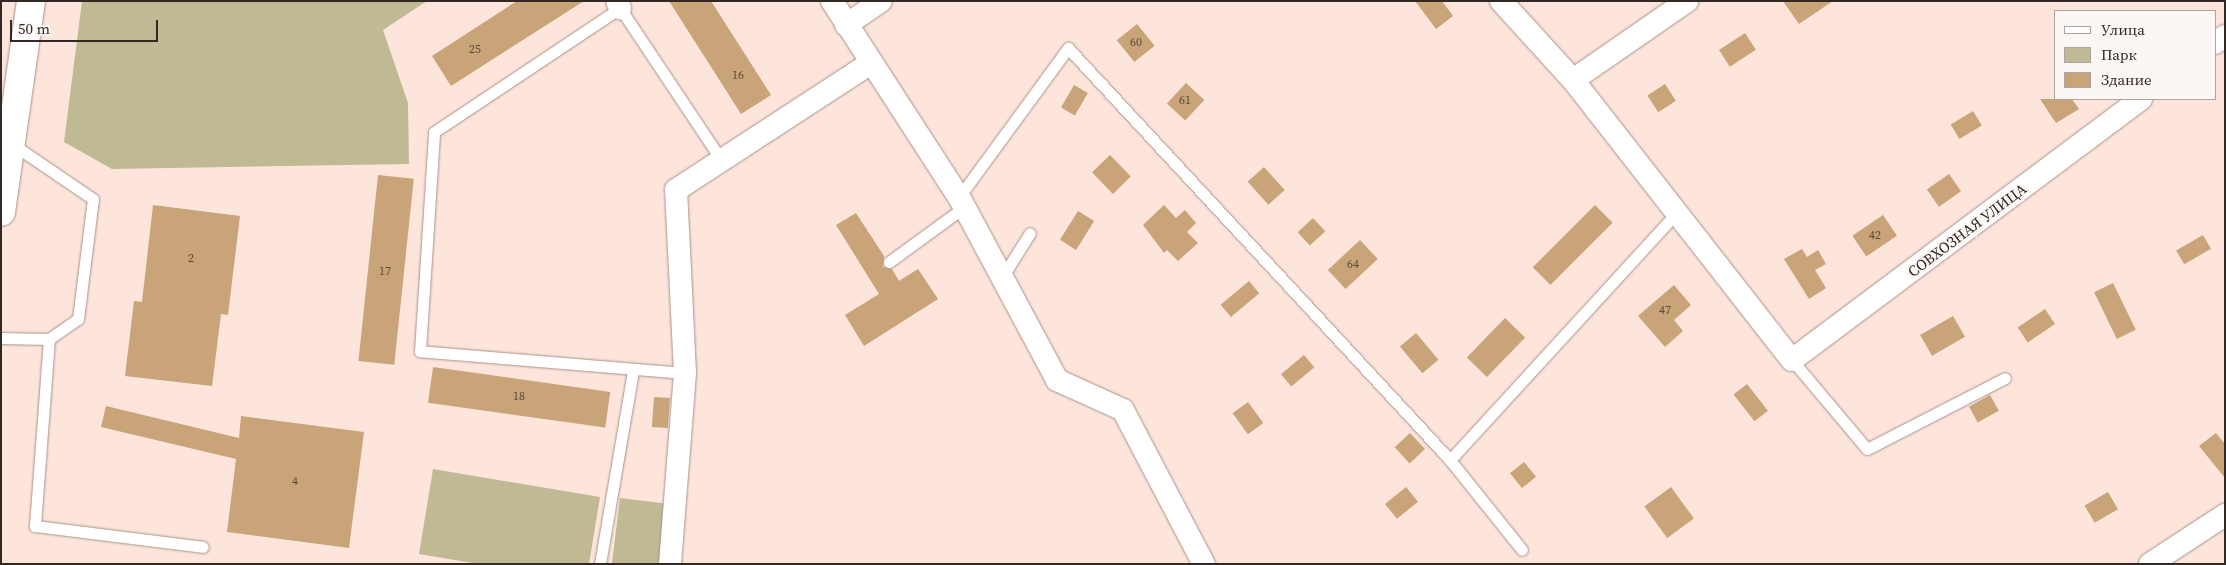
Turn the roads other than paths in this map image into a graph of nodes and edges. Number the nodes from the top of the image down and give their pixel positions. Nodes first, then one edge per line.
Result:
1 (32, 1) edge
2 (832, 1) edge
3 (881, 1) edge
4 (1501, 1) edge
5 (1687, 1) edge
6 (619, 4) edge
7 (846, 25) junction
8 (871, 64) junction
9 (1573, 80) junction
10 (2140, 100) edge
11 (12, 144) junction
12 (722, 162) junction
13 (961, 202) junction
14 (1, 211) edge
15 (1678, 211) junction
16 (1030, 233) dead end
17 (889, 262) dead end
18 (1000, 281) junction
19 (1, 338) edge
20 (49, 339) junction
21 (1792, 360) junction
22 (633, 370) junction
23 (685, 373) junction
24 (2005, 378) dead end
25 (1450, 460) junction
26 (2225, 515) edge
27 (203, 547) dead end
28 (1522, 550) dead end
29 (600, 564) edge
30 (670, 564) edge
31 (1204, 564) edge
32 (2150, 564) edge

1 - 11 main road
2 - 7 street
3 - 7 street
4 - 9 street
5 - 9 street
6 - 12 lane
6 - 22 lane
7 - 8 street
8 - 12 street
8 - 13 street
9 - 15 street
10 - 21 street, СОВХОЗНАЯ УЛИЦА
11 - 14 main road
11 - 20 lane
12 - 23 street
13 - 17 lane
13 - 18 street
13 - 25 lane
15 - 21 street
15 - 25 lane
16 - 18 lane
18 - 31 street
19 - 20 lane
20 - 27 lane
21 - 24 lane
22 - 23 lane
22 - 29 lane
23 - 30 street
25 - 28 lane
26 - 32 street

